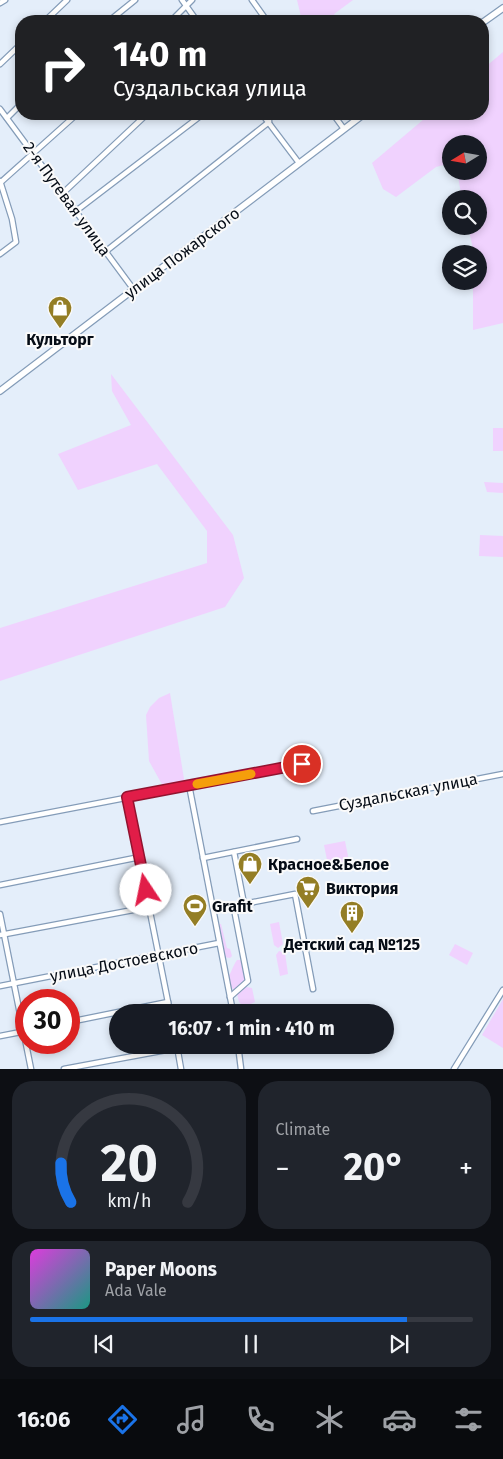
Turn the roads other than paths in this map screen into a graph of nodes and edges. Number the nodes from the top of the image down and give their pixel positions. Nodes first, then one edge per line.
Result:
1 (5, 0) edge
2 (67, 0) edge
3 (135, 0) edge
4 (182, 0) edge
5 (192, 0) edge
6 (252, 0) edge
7 (0, 3) edge
8 (186, 6) junction
9 (503, 8) edge
10 (51, 15) edge
11 (116, 15) edge
12 (177, 15) edge
13 (193, 15) edge
14 (263, 15) edge
15 (489, 18) edge
16 (15, 50) edge
17 (0, 64) edge
18 (0, 109) edge
19 (15, 110) edge
20 (7, 118) junction
21 (70, 120) edge
22 (141, 120) edge
23 (195, 120) edge
24 (338, 120) edge
25 (356, 120) edge
26 (268, 122) joint
27 (344, 129) junction
28 (33, 154) junction
29 (299, 163) junction
30 (0, 182) edge
31 (63, 193) junction
32 (76, 211) junction
33 (105, 252) junction
34 (0, 254) edge
35 (134, 290) junction
36 (0, 391) edge
37 (302, 764) dead end
38 (503, 774) edge
39 (189, 785) junction
40 (127, 797) junction
41 (313, 810) dead end
42 (0, 822) edge
43 (297, 839) dead end
44 (234, 852) junction
45 (140, 857) junction
46 (203, 858) junction
47 (0, 885) edge
48 (244, 904) junction
49 (149, 907) junction
50 (0, 914) edge
51 (2, 934) edge
52 (219, 943) junction
53 (158, 956) junction
54 (14, 984) junction
55 (0, 986) edge
56 (15, 989) edge
57 (313, 989) dead end
58 (503, 990) edge
59 (230, 997) junction
60 (168, 1002) joint
61 (231, 1004) edge
62 (80, 1020) edge
63 (15, 1033) edge
64 (0, 1036) edge
65 (28, 1054) edge
66 (138, 1054) edge
67 (178, 1054) edge
68 (239, 1054) edge
69 (30, 1069) edge
70 (64, 1069) edge
71 (181, 1069) edge
72 (241, 1069) edge
73 (454, 1069) edge

1 - 7 street
2 - 10 street
3 - 11 street
4 - 8 street
5 - 8 street
6 - 14 street
8 - 12 street
8 - 13 street
9 - 15 street
16 - 17 street
18 - 20 street, 2-я Путевая улица
19 - 20 street
20 - 28 street, 2-я Путевая улица
21 - 28 street
22 - 31 street
23 - 32 street
24 - 27 street
25 - 27 street, улица Пожарского
26 - 29 street
26 - 33 street
27 - 29 street, улица Пожарского
28 - 30 street
28 - 31 street, 2-я Путевая улица
29 - 35 street, улица Пожарского
30 - 34 street
31 - 32 street, 2-я Путевая улица
32 - 33 street, 2-я Путевая улица
33 - 35 street, 2-я Путевая улица
35 - 36 street, улица Пожарского
37 - 39 street
38 - 41 street, Суздальская улица
39 - 40 street
39 - 46 street
40 - 42 street
40 - 45 street
43 - 44 street
44 - 46 street
44 - 48 street
45 - 47 street
45 - 49 street
46 - 52 street
48 - 57 street
48 - 59 street
49 - 51 street
49 - 53 street
50 - 51 street
51 - 54 street
52 - 53 street, улица Достоевского
52 - 59 street
53 - 54 street, улица Достоевского
53 - 60 street
54 - 55 street, улица Достоевского
54 - 56 street
58 - 73 street
59 - 61 street
60 - 62 street
63 - 64 street
65 - 69 street
66 - 70 street
67 - 71 street
68 - 72 street

